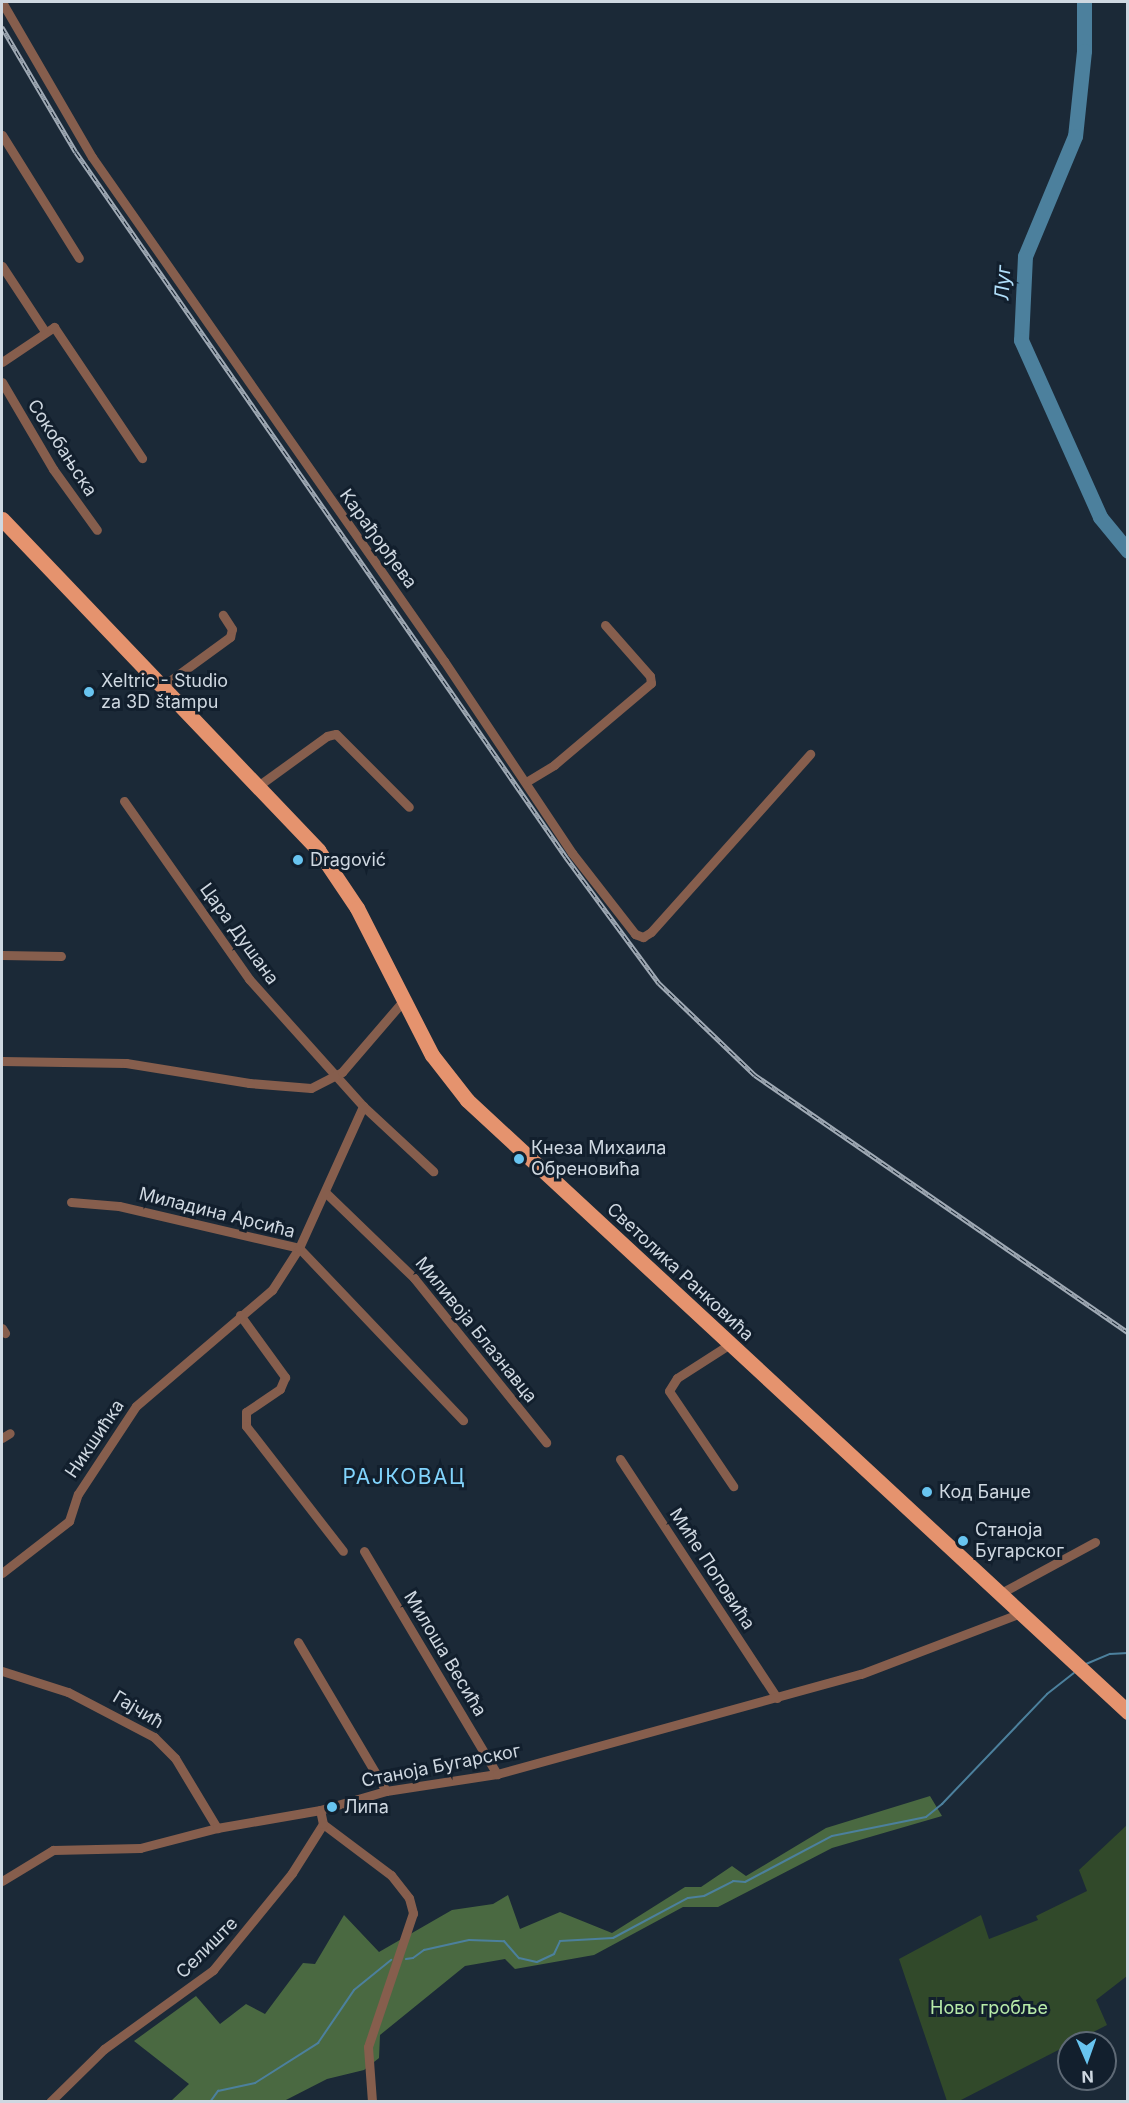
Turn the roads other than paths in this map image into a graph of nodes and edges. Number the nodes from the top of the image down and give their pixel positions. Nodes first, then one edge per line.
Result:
1 (2, 2) edge
2 (2, 135) edge
3 (79, 258) dead end
4 (2, 266) edge
5 (44, 330) junction
6 (2, 362) edge
7 (2, 382) edge
8 (142, 458) dead end
9 (2, 519) edge
10 (97, 530) dead end
11 (223, 615) dead end
12 (606, 625) dead end
13 (160, 688) junction
14 (810, 754) dead end
15 (526, 782) junction
16 (258, 786) junction
17 (124, 801) dead end
18 (409, 807) dead end
19 (2, 955) edge
20 (61, 956) dead end
21 (403, 1001) junction
22 (2, 1061) edge
23 (337, 1077) junction
24 (363, 1106) junction
25 (433, 1171) dead end
26 (325, 1192) junction
27 (71, 1202) dead end
28 (298, 1248) junction
29 (240, 1315) junction
30 (730, 1344) junction
31 (463, 1419) dead end
32 (546, 1442) dead end
33 (620, 1459) dead end
34 (733, 1486) dead end
35 (1095, 1542) dead end
36 (343, 1551) dead end
37 (364, 1551) dead end
38 (2, 1573) edge
39 (1001, 1593) junction
40 (1021, 1613) junction
41 (298, 1642) dead end
42 (2, 1671) edge
43 (777, 1698) junction
44 (1128, 1712) edge
45 (497, 1774) junction
46 (386, 1791) junction
47 (320, 1810) junction
48 (323, 1824) junction
49 (217, 1828) junction
50 (2, 1881) edge
51 (50, 2102) edge
52 (372, 2102) edge

1 - 15 street, Карађорђева
2 - 3 street
4 - 5 street
5 - 6 street
5 - 8 street
7 - 10 street, Сокобањска
9 - 13 main road, Светолика Ранковића
11 - 13 street
12 - 15 street
13 - 16 main road, Светолика Ранковића
14 - 15 street, Карађорђева
16 - 18 street
16 - 21 main road, Светолика Ранковића
17 - 23 street, Цара Душана
19 - 20 street
21 - 23 street
21 - 30 main road, Светолика Ранковића
22 - 23 street
23 - 24 street, Цара Душана
24 - 25 street, Цара Душана
24 - 26 street, Никшићка
26 - 28 street, Никшићка
26 - 32 street, Миливоја Блазнавца
27 - 28 street, Миладина Арсића
28 - 29 street, Никшићка
28 - 31 street, Миладина Арсића
29 - 36 street
29 - 38 street, Никшићка
30 - 34 street
30 - 39 main road, Светолика Ранковића
33 - 43 street, Миће Поповића
35 - 39 street
37 - 45 street, Милоша Весића
39 - 40 main road, Светолика Ранковића
40 - 43 street, Станоја Бугарског
40 - 44 main road, Светолика Ранковића
41 - 46 street
42 - 49 street, Гајчић
43 - 45 street, Станоја Бугарског
45 - 46 street, Станоја Бугарског
46 - 47 street, Станоја Бугарског
47 - 48 street
47 - 49 street, Станоја Бугарског
48 - 51 street, Селиште
48 - 52 street
49 - 50 street, Станоја Бугарског

